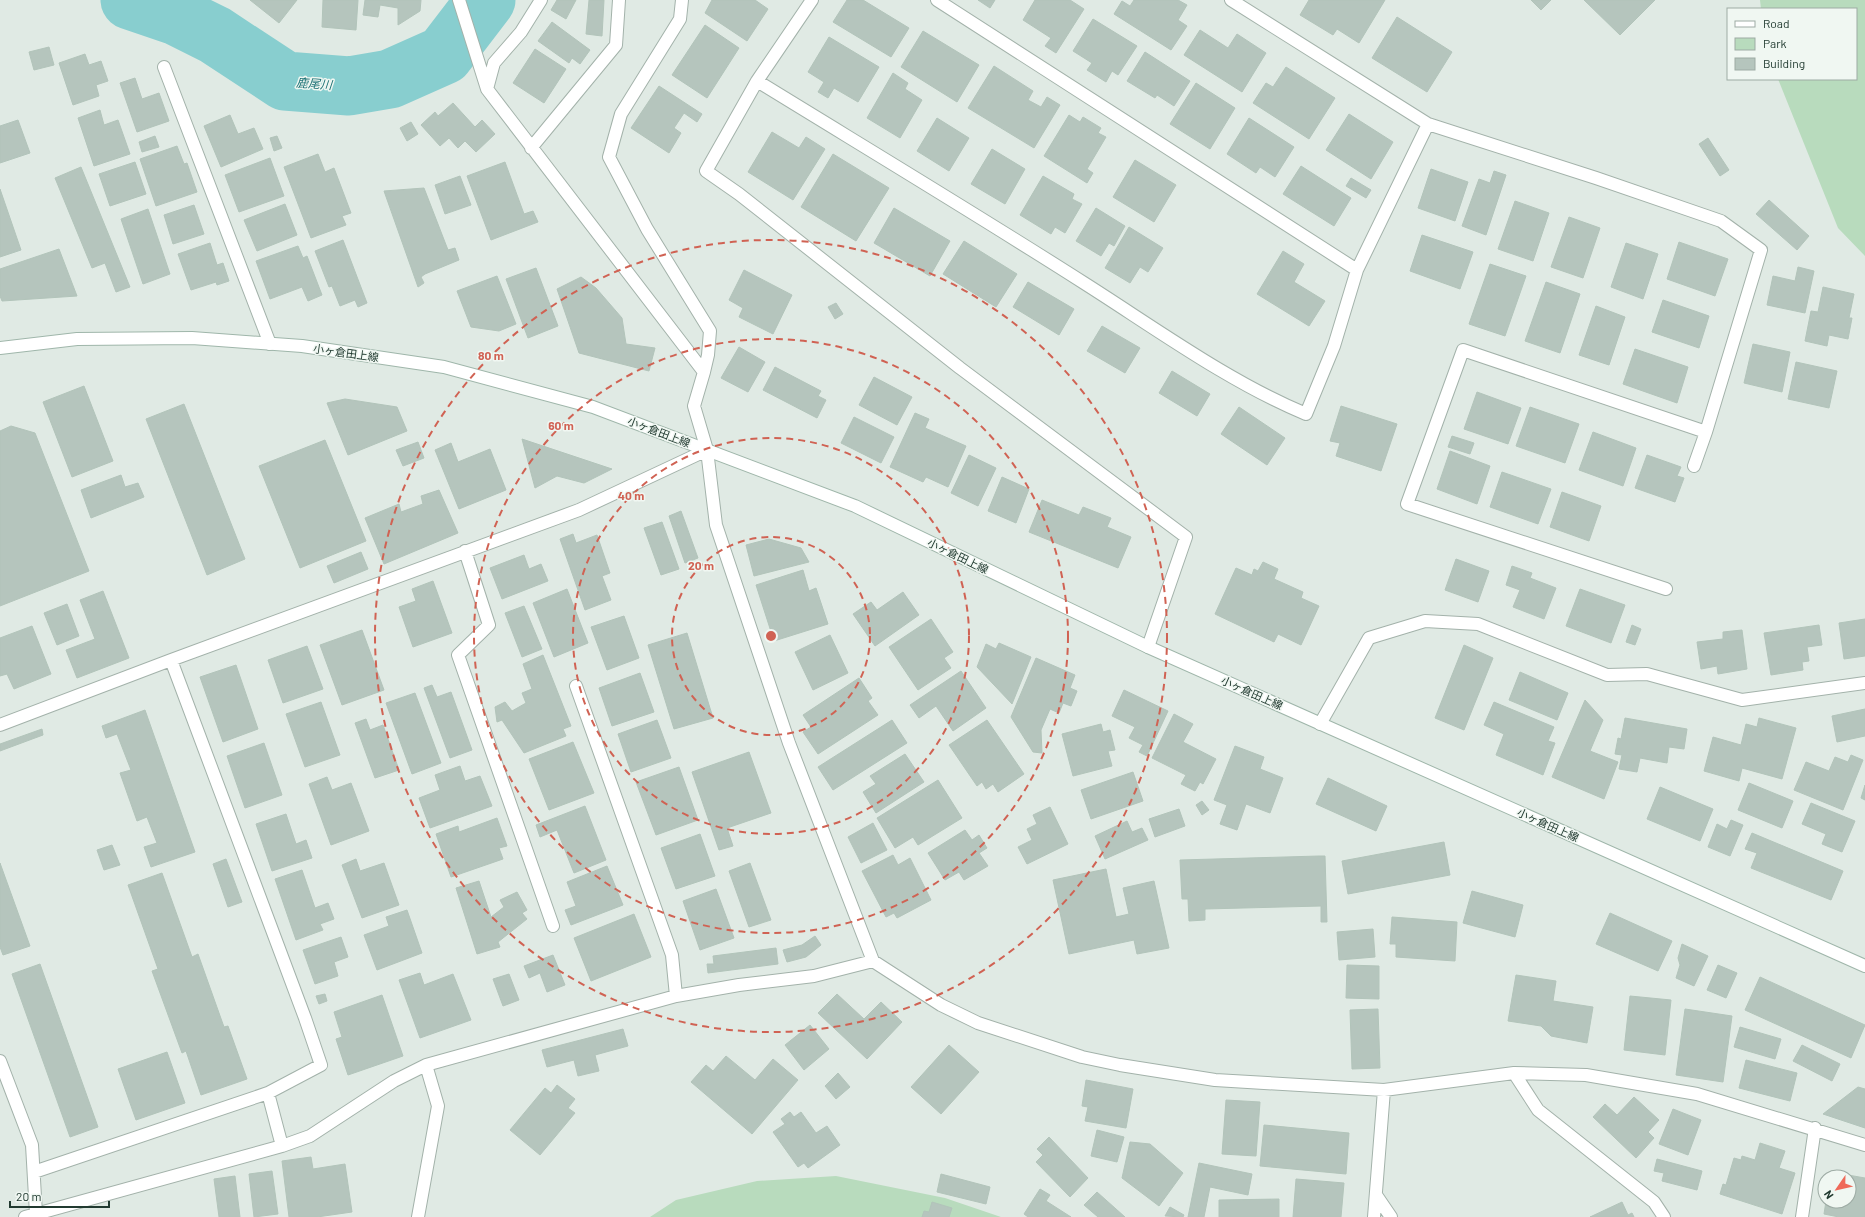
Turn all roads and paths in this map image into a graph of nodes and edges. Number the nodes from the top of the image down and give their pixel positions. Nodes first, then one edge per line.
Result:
1 (459, 0) edge
2 (541, 0) edge
3 (619, 0) edge
4 (682, 0) edge
5 (812, 0) edge
6 (937, 0) edge
7 (1231, 0) edge
8 (164, 67) dead end
9 (757, 81) junction
10 (487, 89) junction
11 (1428, 124) junction
12 (531, 148) junction
13 (1357, 270) junction
14 (270, 344) junction
15 (0, 348) edge
16 (704, 372) junction
17 (1706, 432) junction
18 (707, 450) junction
19 (1694, 466) dead end
20 (465, 551) junction
21 (1666, 589) dead end
22 (1148, 647) junction
23 (170, 660) junction
24 (1865, 683) edge
25 (576, 686) dead end
26 (1320, 724) junction
27 (0, 725) edge
28 (553, 926) dead end
29 (873, 961) junction
30 (1865, 966) edge
31 (676, 996) junction
32 (0, 1062) edge
33 (426, 1065) junction
34 (1514, 1073) junction
35 (1384, 1090) junction
36 (268, 1093) junction
37 (1815, 1128) junction
38 (1865, 1145) edge
39 (282, 1146) junction
40 (34, 1172) junction
41 (1376, 1195) junction
42 (31, 1215) edge
43 (418, 1217) edge
44 (1374, 1217) edge
45 (1391, 1217) edge
46 (1664, 1217) edge
47 (1802, 1217) edge

1 - 10 street
2 - 10 street
3 - 12 street
4 - 16 street
5 - 9 street
6 - 13 street
7 - 11 street
8 - 14 street
9 - 13 street
9 - 22 street
10 - 12 street
11 - 13 street
11 - 17 street
12 - 16 street
14 - 15 street, 小ヶ倉田上線
14 - 18 street, 小ヶ倉田上線
16 - 18 street
17 - 19 street
17 - 21 street
18 - 20 street
18 - 22 street, 小ヶ倉田上線
18 - 29 street
20 - 23 street
20 - 28 street
22 - 26 street, 小ヶ倉田上線
23 - 27 street
23 - 36 street
24 - 26 street
25 - 31 street
26 - 30 street, 小ヶ倉田上線
29 - 31 street
29 - 35 street
31 - 33 street
32 - 40 street
33 - 39 street
33 - 43 street
34 - 35 street
34 - 37 street
34 - 46 street
35 - 41 street
36 - 39 street
36 - 40 street
37 - 38 street
37 - 47 street
39 - 42 street
40 - 42 street
41 - 44 street
41 - 45 street

